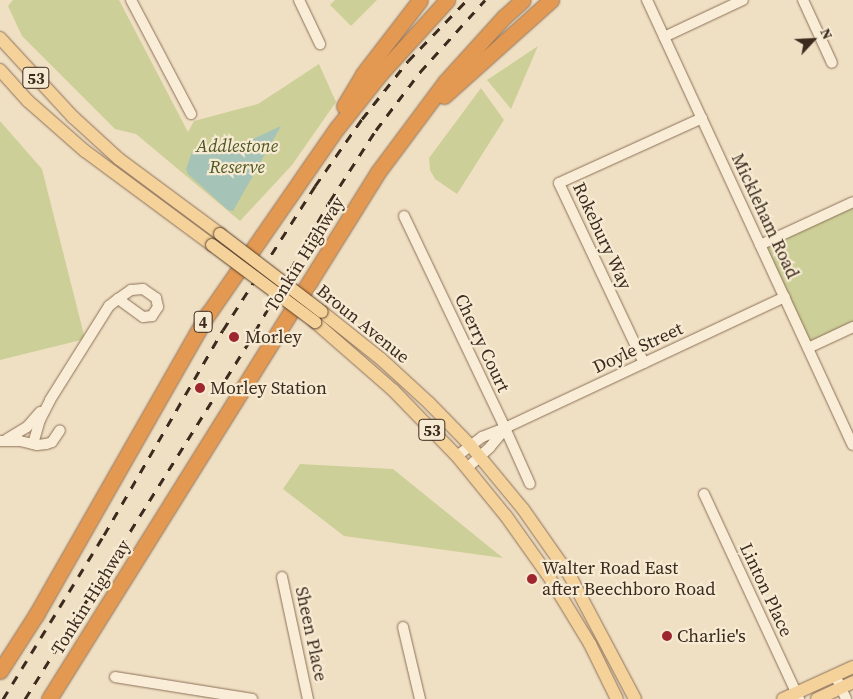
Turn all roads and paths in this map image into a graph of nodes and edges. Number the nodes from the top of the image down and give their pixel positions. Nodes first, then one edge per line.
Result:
1 (131, 0) edge
2 (299, 0) edge
3 (420, 0) edge
4 (447, 0) edge
5 (523, 0) edge
6 (551, 0) edge
7 (647, 0) edge
8 (743, 0) edge
9 (803, 0) edge
10 (664, 37) junction
11 (0, 38) edge
12 (320, 44) dead end
13 (832, 63) dead end
14 (0, 70) edge
15 (0, 75) edge
16 (12, 85) junction
17 (191, 114) dead end
18 (702, 118) junction
19 (416, 120) junction
20 (298, 184) junction
21 (853, 202) edge
22 (404, 216) dead end
23 (760, 245) junction
24 (785, 298) junction
25 (118, 299) dead end
26 (853, 327) edge
27 (808, 348) junction
28 (644, 363) junction
29 (50, 400) junction
30 (505, 428) junction
31 (60, 430) dead end
32 (3, 441) edge
33 (33, 444) junction
34 (470, 445) junction
35 (853, 445) edge
36 (457, 456) junction
37 (480, 457) junction
38 (467, 468) junction
39 (530, 484) dead end
40 (704, 494) dead end
41 (282, 577) dead end
42 (403, 627) dead end
43 (853, 667) edge
44 (0, 672) edge
45 (835, 675) junction
46 (115, 677) dead end
47 (853, 682) edge
48 (843, 694) edge
49 (797, 696) edge
50 (49, 699) edge
51 (252, 699) edge
52 (308, 699) edge
53 (420, 699) edge
54 (617, 699) edge
55 (635, 699) edge
56 (783, 699) edge
57 (817, 699) edge

1 - 17 street
2 - 12 street
3 - 20 highway
4 - 20 highway, Tonkin Highway / 4
5 - 19 highway, Tonkin Highway
6 - 19 highway
7 - 10 street, Mickleham Road
8 - 10 street
9 - 13 street
10 - 18 street, Mickleham Road
11 - 34 main road, Broun Avenue / 53, bridge
14 - 16 main road, Broun Avenue / 53
15 - 16 main road
16 - 36 main road, Broun Avenue / 53, bridge
18 - 23 street, Mickleham Road
18 - 28 street, Rokebury Way
19 - 50 highway, Tonkin Highway
20 - 44 highway, Tonkin Highway / 4
21 - 23 street
22 - 30 street, Cherry Court
23 - 24 street, Mickleham Road
24 - 27 street, Mickleham Road
24 - 28 street, Doyle Street
25 - 29 street
26 - 27 street
27 - 35 street, Mickleham Road
28 - 30 street, Doyle Street
29 - 32 street
29 - 33 street
30 - 34 street, Doyle Street
30 - 37 street, Doyle Street
30 - 39 street, Cherry Court
31 - 33 street
32 - 33 street
34 - 36 street, Doyle Street
34 - 37 main road, Broun Avenue / 53
36 - 38 main road, Broun Avenue / 53
37 - 38 street, Doyle Street
37 - 55 main road, Broun Avenue / 53
38 - 54 main road, Broun Avenue / 53
40 - 49 street, Linton Place
41 - 52 street, Sheen Place
42 - 53 street
43 - 45 main road
45 - 48 street
45 - 49 main road
46 - 51 street
47 - 48 main road
48 - 57 main road
49 - 56 main road

